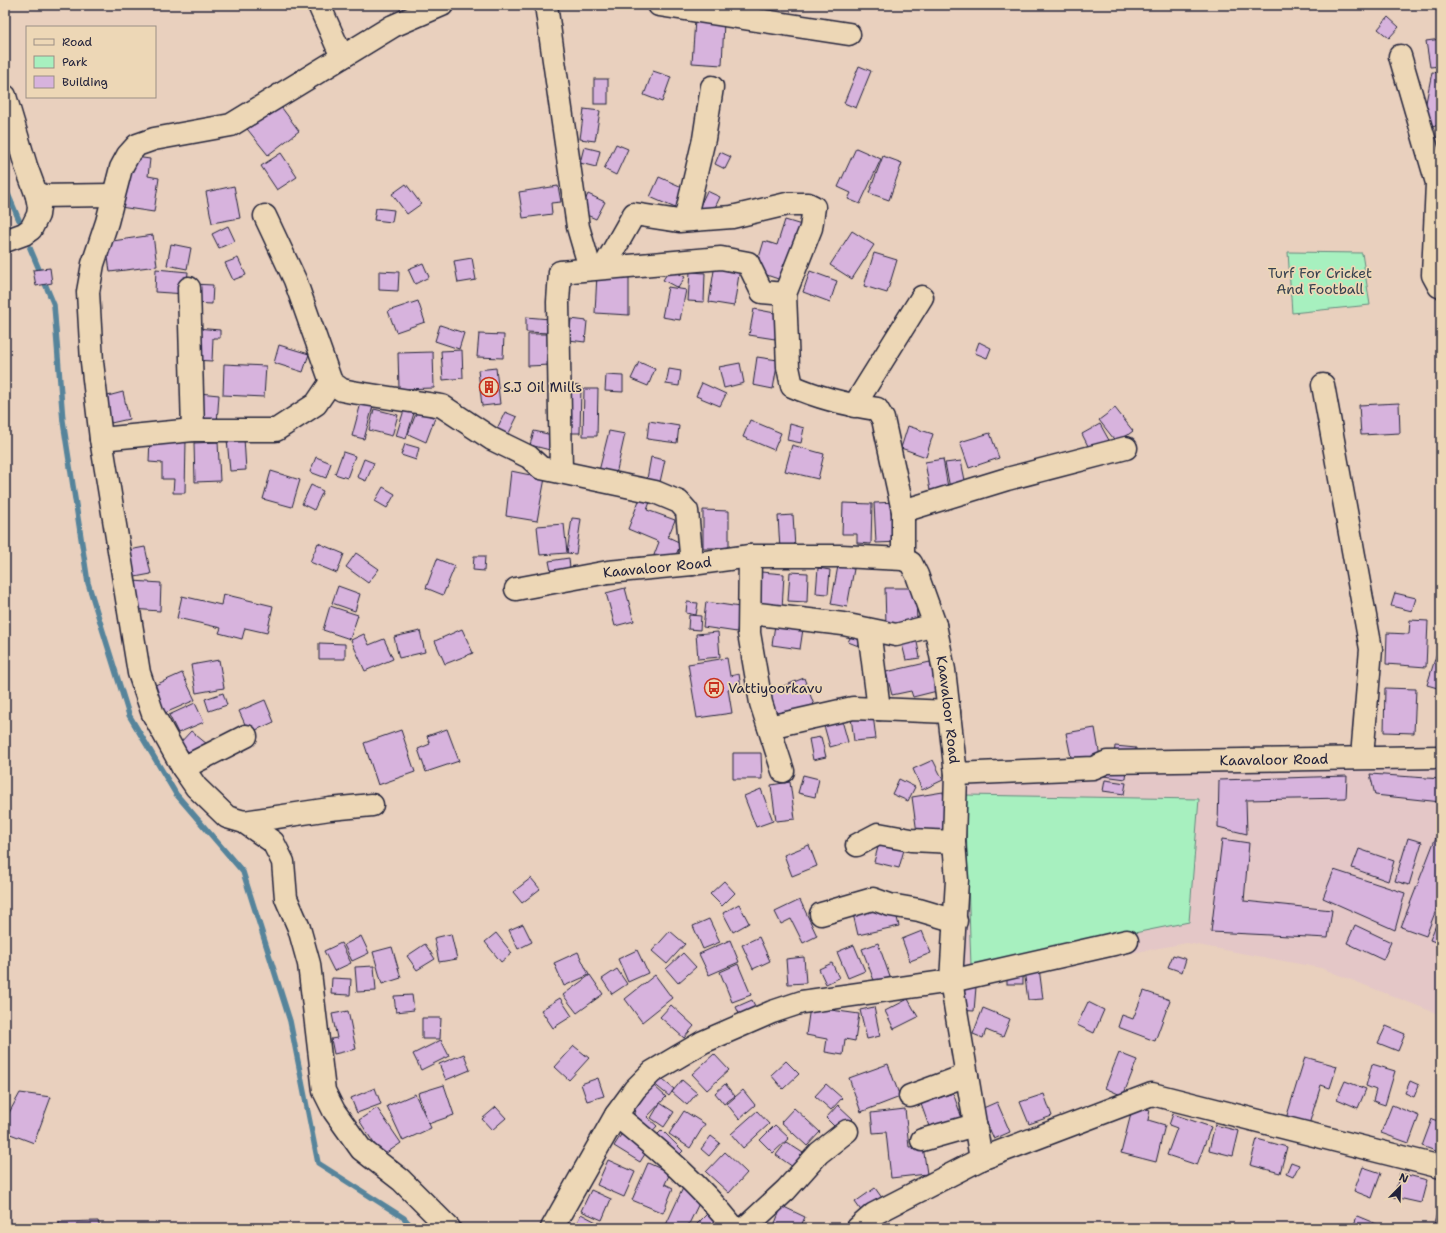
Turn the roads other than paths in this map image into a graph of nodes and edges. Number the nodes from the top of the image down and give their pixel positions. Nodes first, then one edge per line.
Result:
1 (319, 5) edge
2 (442, 5) edge
3 (546, 5) edge
4 (673, 6) edge
5 (733, 11) edge
6 (849, 34) dead end
7 (1400, 56) dead end
8 (342, 57) junction
9 (712, 87) dead end
10 (5, 96) edge
11 (113, 195) junction
12 (37, 196) junction
13 (265, 216) dead end
14 (684, 220) junction
15 (5, 241) edge
16 (597, 268) junction
17 (1441, 286) edge
18 (190, 288) dead end
19 (785, 294) junction
20 (922, 297) dead end
21 (331, 382) junction
22 (1323, 385) dead end
23 (854, 406) junction
24 (193, 430) junction
25 (101, 439) junction
26 (1126, 448) dead end
27 (561, 470) junction
28 (903, 511) junction
29 (750, 556) junction
30 (903, 559) junction
31 (692, 564) junction
32 (516, 589) dead end
33 (750, 613) junction
34 (935, 625) junction
35 (869, 630) junction
36 (880, 709) junction
37 (949, 712) junction
38 (768, 727) junction
39 (246, 736) dead end
40 (1362, 757) junction
41 (1441, 757) edge
42 (182, 768) junction
43 (783, 771) dead end
44 (956, 774) junction
45 (372, 805) dead end
46 (244, 822) junction
47 (954, 842) junction
48 (857, 845) dead end
49 (821, 914) dead end
50 (956, 921) junction
51 (1127, 941) dead end
52 (951, 981) junction
53 (967, 1075) junction
54 (910, 1096) dead end
55 (616, 1115) junction
56 (976, 1125) junction
57 (847, 1131) dead end
58 (922, 1140) dead end
59 (981, 1159) junction
60 (1441, 1167) edge
61 (449, 1228) edge
62 (552, 1228) edge
63 (734, 1228) edge
64 (745, 1228) edge
65 (858, 1228) edge

1 - 8 street
2 - 8 street
3 - 16 street
4 - 5 street
5 - 6 street
7 - 17 street
8 - 11 street
9 - 14 street
10 - 12 street
11 - 12 street
11 - 25 street
12 - 15 street
13 - 21 street
14 - 16 street
14 - 19 street
16 - 19 street
16 - 27 street
18 - 24 street
19 - 23 street
20 - 23 street
21 - 24 street
21 - 27 street
22 - 40 street
23 - 28 street
24 - 25 street
25 - 42 street
26 - 28 street
27 - 31 street
28 - 30 street
29 - 30 street, Kaavaloor Road
29 - 31 street, Kaavaloor Road
29 - 33 street
30 - 34 street, Kaavaloor Road
31 - 32 street, Kaavaloor Road
33 - 35 street
33 - 38 street
34 - 35 street
34 - 37 street, Kaavaloor Road
35 - 36 street
36 - 37 street
36 - 38 street
37 - 44 street, Kaavaloor Road
38 - 43 street
39 - 42 street
40 - 41 street, Kaavaloor Road
40 - 44 street, Kaavaloor Road
42 - 46 street
44 - 47 street
45 - 46 street
46 - 61 street
47 - 48 street
47 - 50 street
49 - 50 street
50 - 52 street
51 - 52 street
52 - 53 street
52 - 55 street
53 - 54 street
53 - 56 street
55 - 62 street
55 - 63 street
56 - 58 street
56 - 59 street
57 - 64 street
59 - 60 street
59 - 65 street

